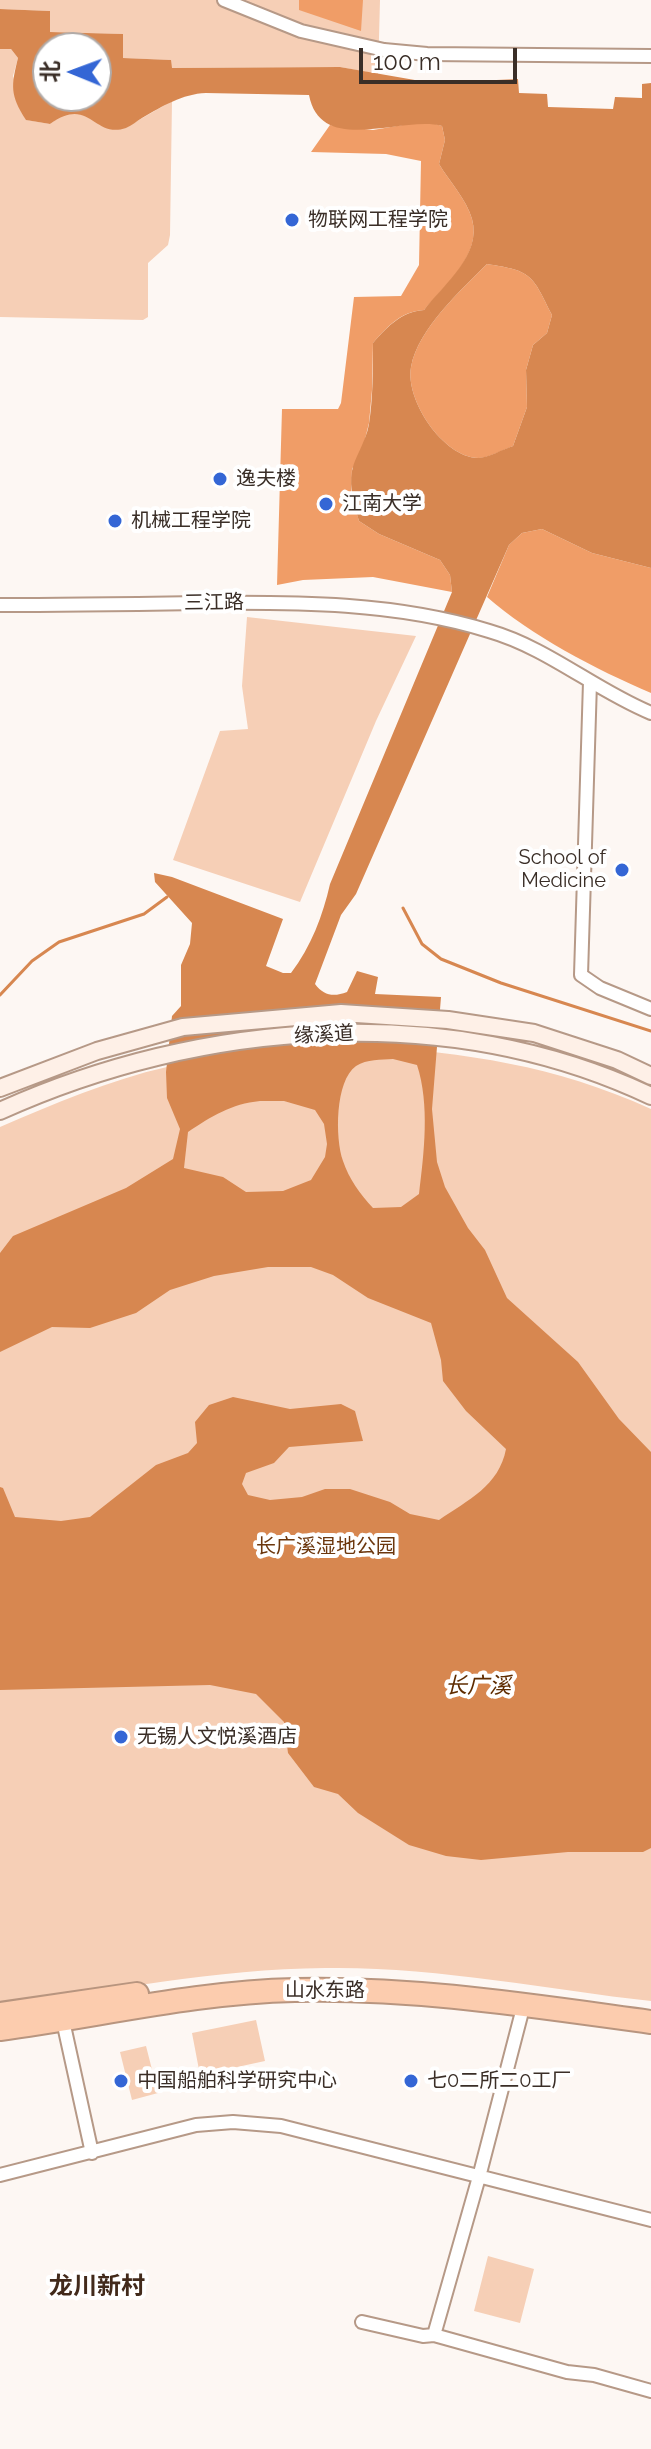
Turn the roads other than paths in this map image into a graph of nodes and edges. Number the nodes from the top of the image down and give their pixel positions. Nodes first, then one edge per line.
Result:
1 (224, 0) edge
2 (651, 56) edge
3 (0, 605) edge
4 (590, 682) junction
5 (651, 713) edge
6 (651, 1009) edge
7 (651, 1076) edge
8 (0, 1088) edge
9 (651, 1096) edge
10 (0, 1111) edge
11 (524, 2004) junction
12 (651, 2010) edge
13 (0, 2014) edge
14 (63, 2021) junction
15 (651, 2022) edge
16 (0, 2029) edge
17 (92, 2153) junction
18 (0, 2175) edge
19 (479, 2177) junction
20 (651, 2220) edge
21 (362, 2322) dead end
22 (434, 2335) junction
23 (651, 2391) edge

1 - 2 street
3 - 4 street, 三江路
4 - 5 street
4 - 6 street
7 - 8 main road, 缘溪道
9 - 10 main road, 缘溪道
11 - 14 highway, 山水东路
11 - 15 highway, 山水东路
11 - 19 street
12 - 13 highway, 山水东路
14 - 16 highway, 山水东路
14 - 17 street
17 - 18 street
17 - 19 street
19 - 20 street
19 - 22 street
21 - 22 street
22 - 23 street

